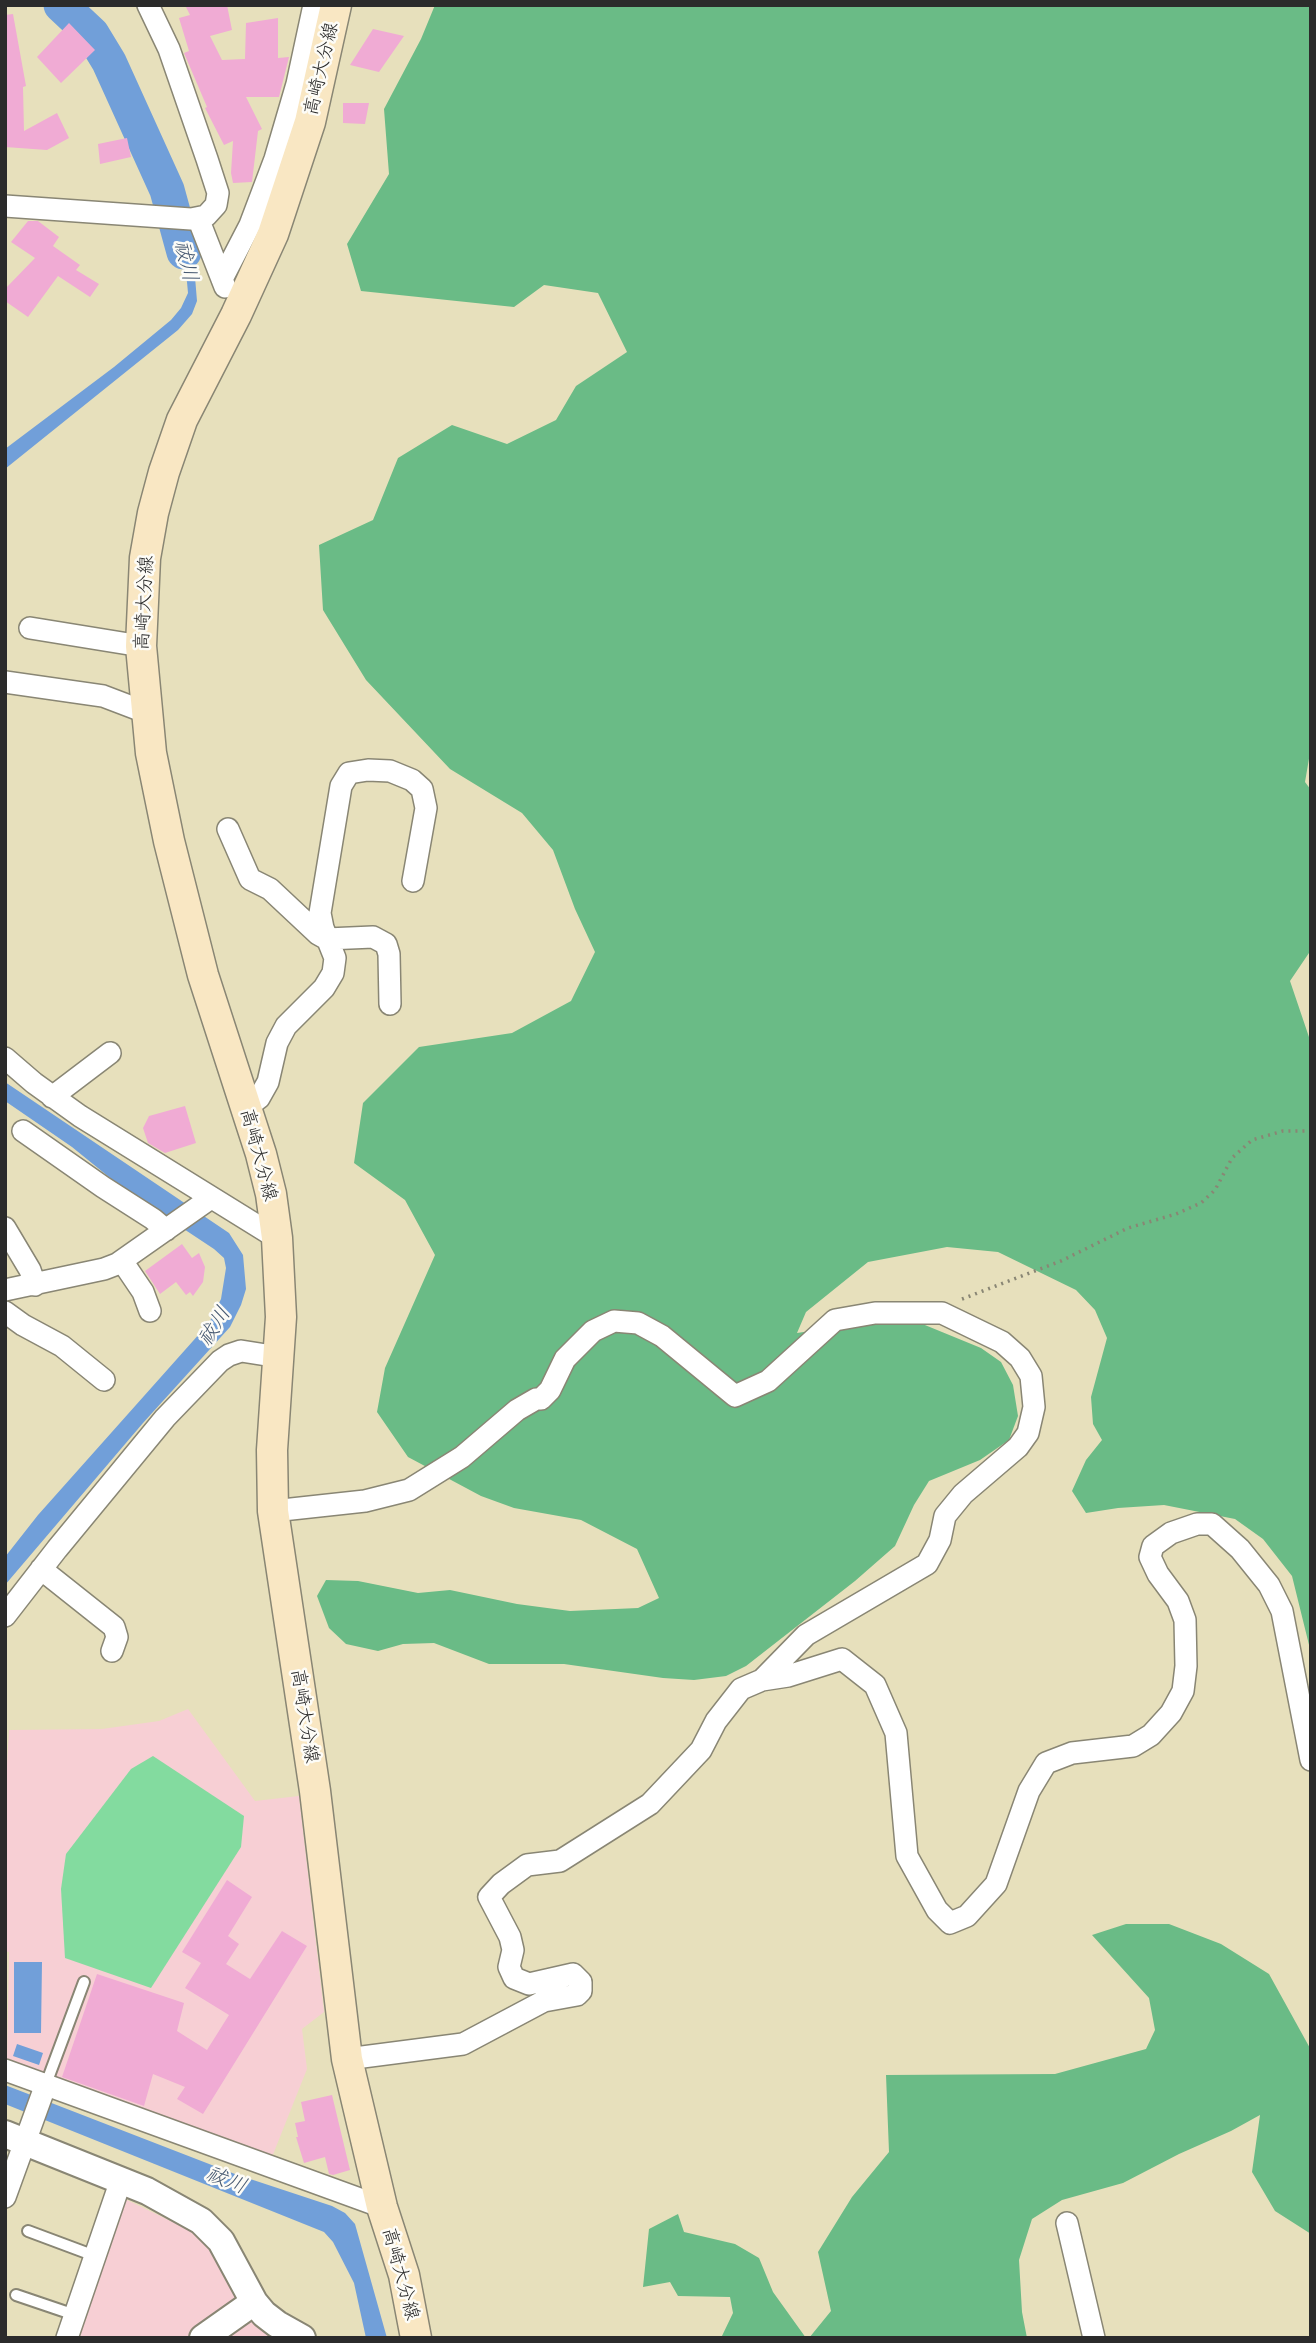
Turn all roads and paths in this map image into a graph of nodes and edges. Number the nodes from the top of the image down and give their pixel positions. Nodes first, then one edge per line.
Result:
1 (148, 5) edge
2 (314, 5) edge
3 (336, 5) edge
4 (5, 206) edge
5 (195, 219) junction
6 (222, 279) junction
7 (236, 315) junction
8 (30, 628) dead end
9 (141, 646) junction
10 (5, 682) edge
11 (145, 712) junction
12 (228, 829) dead end
13 (413, 881) dead end
14 (327, 939) junction
15 (390, 1004) dead end
16 (110, 1053) dead end
17 (5, 1058) edge
18 (51, 1097) junction
19 (246, 1108) junction
20 (23, 1131) dead end
21 (1311, 1131) edge
22 (206, 1202) junction
23 (171, 1227) junction
24 (5, 1228) edge
25 (277, 1238) junction
26 (121, 1261) junction
27 (36, 1285) junction
28 (5, 1290) edge
29 (150, 1311) dead end
30 (5, 1312) edge
31 (942, 1313) junction
32 (279, 1357) junction
33 (104, 1380) dead end
34 (273, 1511) junction
35 (41, 1569) junction
36 (5, 1616) edge
37 (112, 1651) dead end
38 (762, 1680) junction
39 (1311, 1760) edge
40 (84, 1982) dead end
41 (347, 2059) junction
42 (5, 2070) edge
43 (44, 2089) junction
44 (20, 2135) edge
45 (121, 2180) junction
46 (5, 2197) edge
47 (382, 2207) junction
48 (1068, 2223) dead end
49 (28, 2231) dead end
50 (95, 2256) junction
51 (16, 2295) dead end
52 (254, 2302) junction
53 (75, 2315) junction
54 (67, 2338) edge
55 (203, 2338) edge
56 (302, 2338) edge
57 (416, 2338) edge
58 (1094, 2338) edge

1 - 5 street
2 - 6 street
3 - 7 main road, 高崎大分線
4 - 5 street
5 - 6 street
6 - 7 street
7 - 9 main road, 高崎大分線
8 - 9 street
9 - 11 main road, 高崎大分線
10 - 11 street
11 - 19 main road, 高崎大分線
12 - 14 street
13 - 14 street
14 - 15 street
14 - 19 street
16 - 18 street
17 - 18 street
18 - 22 street
19 - 25 main road, 高崎大分線
20 - 23 street
21 - 31 path
22 - 23 street
22 - 25 street
23 - 26 street
24 - 27 street
25 - 32 main road, 高崎大分線
26 - 27 street
26 - 29 street
27 - 28 street
30 - 33 street
31 - 34 street
31 - 38 street
32 - 34 main road, 高崎大分線
32 - 35 street
34 - 41 main road, 高崎大分線
35 - 36 street
35 - 37 street
38 - 39 street
38 - 41 street
40 - 43 lane
41 - 47 main road, 高崎大分線
42 - 43 street
43 - 44 street
43 - 47 street
44 - 45 street
44 - 46 street
45 - 50 street
45 - 52 street
47 - 57 main road, 高崎大分線
48 - 58 street
49 - 50 lane
50 - 53 street
51 - 53 lane
52 - 55 street
52 - 56 street
53 - 54 street

